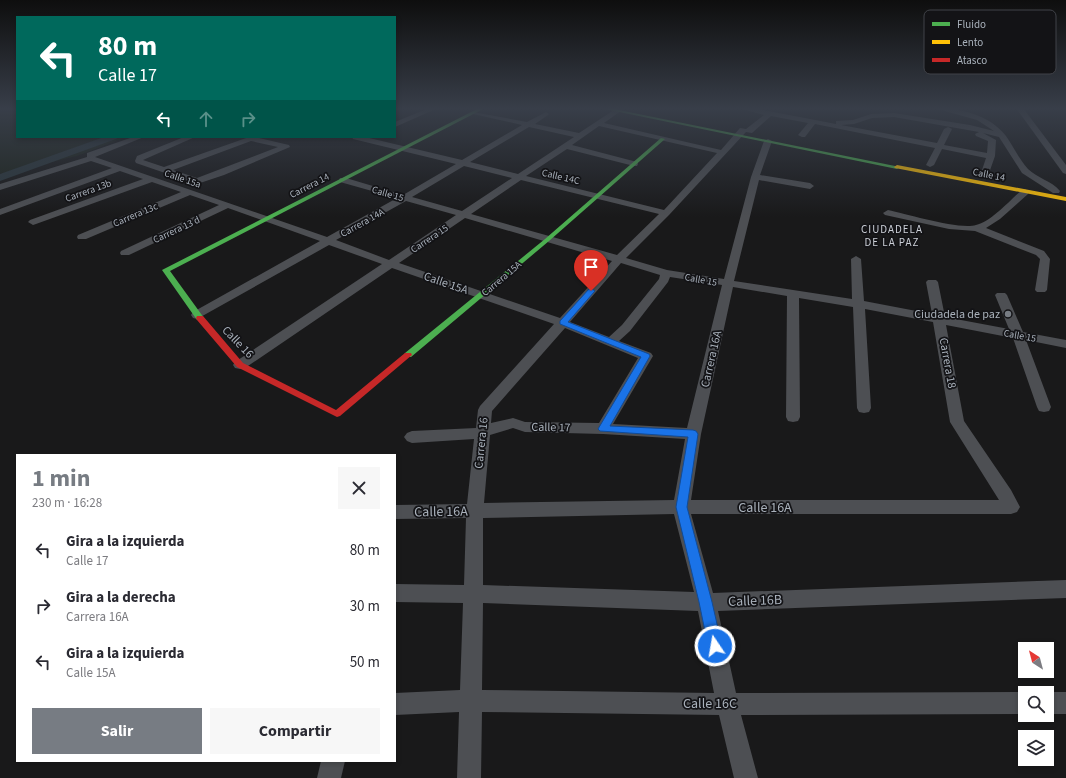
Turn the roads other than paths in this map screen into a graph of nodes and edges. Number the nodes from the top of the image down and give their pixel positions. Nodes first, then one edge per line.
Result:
1 (120, 144) edge
2 (173, 144) edge
3 (235, 144) edge
4 (276, 144) edge
5 (387, 144) edge
6 (414, 144) edge
7 (494, 144) edge
8 (569, 144) edge
9 (657, 144) edge
10 (687, 144) edge
11 (729, 144) edge
12 (767, 144) edge
13 (785, 144) edge
14 (813, 144) edge
15 (992, 144) edge
16 (1008, 144) edge
17 (1047, 144) edge
18 (940, 145) joint
19 (566, 146) junction
20 (405, 149) junction
21 (721, 152) junction
22 (991, 156) junction
23 (91, 158) junction
24 (461, 163) junction
25 (634, 164) junction
26 (930, 165) junction
27 (120, 168) junction
28 (164, 170) junction
29 (1066, 171) edge
30 (984, 176) junction
31 (519, 177) junction
32 (755, 177) junction
33 (151, 179) junction
34 (343, 180) junction
35 (810, 186) dead end
36 (0, 187) edge
37 (1056, 190) junction
38 (189, 192) junction
39 (1025, 192) junction
40 (1066, 194) edge
41 (598, 196) junction
42 (404, 198) junction
43 (1066, 199) edge
44 (228, 205) junction
45 (0, 212) edge
46 (666, 213) junction
47 (888, 213) dead end
48 (463, 215) junction
49 (268, 219) junction
50 (33, 222) dead end
51 (978, 229) junction
52 (82, 237) dead end
53 (547, 240) junction
54 (328, 241) junction
55 (125, 253) dead end
56 (620, 258) junction
57 (856, 259) dead end
58 (391, 264) junction
59 (166, 270) joint
60 (666, 273) junction
61 (932, 282) dead end
62 (728, 284) junction
63 (1041, 290) dead end
64 (794, 293) junction
65 (481, 295) junction
66 (1001, 295) dead end
67 (859, 304) junction
68 (197, 315) junction
69 (940, 321) junction
70 (563, 323) junction
71 (1018, 335) junction
72 (610, 342) junction
73 (1066, 344) edge
74 (240, 365) junction
75 (954, 398) joint
76 (1044, 407) dead end
77 (864, 408) dead end
78 (337, 414) joint
79 (793, 417) dead end
80 (603, 429) junction
81 (482, 433) junction
82 (693, 434) junction
83 (412, 437) dead end
84 (681, 507) junction
85 (475, 510) junction
86 (396, 512) edge
87 (1066, 590) edge
88 (396, 592) edge
89 (474, 594) junction
90 (706, 602) junction
91 (471, 701) junction
92 (1018, 703) edge
93 (1054, 703) edge
94 (1066, 703) edge
95 (396, 704) edge
96 (728, 704) junction
97 (333, 762) edge
98 (329, 778) edge
99 (469, 778) edge
100 (746, 778) edge

1 - 23 street
2 - 28 street
3 - 28 street
4 - 28 street
5 - 20 street
6 - 20 street, Carrera 14
7 - 24 street, Carrera 14A
8 - 19 street, Carrera 15
9 - 25 street, Carrera 15A
10 - 21 street
11 - 21 street, Carrera 16
12 - 32 street, Carrera 16A
13 - 39 street, Calle 14
14 - 26 street, Calle 14
15 - 22 street
16 - 37 street
17 - 29 street
18 - 22 street
18 - 26 street
19 - 25 street
19 - 31 street, Carrera 15
20 - 24 street, Calle 14C
20 - 34 street, Carrera 14
21 - 46 street, Carrera 16
22 - 30 street
23 - 27 street, Calle 15a
23 - 36 street
24 - 31 street, Calle 14C
24 - 42 street, Carrera 14A
25 - 41 street, Carrera 15A
26 - 30 street, Calle 14
27 - 33 street, Calle 15a
27 - 45 street
30 - 37 street, Calle 14
31 - 41 street, Calle 14C
31 - 48 street, Carrera 15
32 - 35 street
32 - 62 street, Carrera 16A
33 - 38 street, Calle 15a
33 - 50 street, Carrera 13b
34 - 42 street, Calle 15
34 - 49 street, Carrera 14
37 - 40 street, Calle 14
38 - 44 street, Calle 15a
38 - 52 street, Carrera 13c
39 - 43 street, Calle 14
39 - 51 street
41 - 46 street, Calle 14C
41 - 53 street, Carrera 15A
42 - 48 street, Calle 15
42 - 54 street, Carrera 14A
44 - 49 street, Calle 15a
44 - 55 street, Carrera 13 d
46 - 56 street, Carrera 16
47 - 51 street
48 - 53 street, Calle 15
48 - 58 street, Carrera 15
49 - 54 street, Calle 15A
49 - 59 street, Carrera 14
51 - 63 street
53 - 56 street, Calle 15
53 - 65 street, Carrera 15A
54 - 58 street, Calle 15A
54 - 68 street, Carrera 14A
56 - 60 street, Calle 15
56 - 70 street, Carrera 16
57 - 67 street
58 - 65 street, Calle 15A
58 - 74 street, Carrera 15
59 - 68 street, Calle 16
60 - 62 street, Calle 15
60 - 72 street
61 - 69 street, Carrera 18
62 - 64 street, Calle 15
62 - 82 street, Carrera 16A
64 - 67 street, Calle 15
64 - 79 street
65 - 70 street, Calle 15A
65 - 78 street, Carrera 15A
66 - 71 street
67 - 69 street, Calle 15
67 - 77 street
68 - 74 street, Calle 16
69 - 71 street, Calle 15
69 - 75 street, Carrera 18
70 - 72 street, Calle 15A
70 - 81 street, Carrera 16
71 - 73 street, Calle 15
71 - 76 street
72 - 80 street, Calle 15A
74 - 78 street, Calle 16
75 - 84 street, Calle 16A
80 - 81 street, Calle 17
80 - 82 street, Calle 17
81 - 83 street, Calle 17
81 - 85 street, Carrera 16
82 - 84 street, Carrera 16A
84 - 85 street, Calle 16A
84 - 90 street
85 - 86 street, Calle 16A
85 - 89 street, Carrera 16
87 - 90 street, Calle 16B
88 - 89 street, Calle 16B
89 - 90 street, Calle 16B
89 - 91 street, Carrera 16
90 - 96 street
91 - 95 street, Calle 16C
91 - 96 street, Calle 16C
91 - 99 street, Carrera 16
92 - 96 street, Calle 16C
93 - 94 street
96 - 100 street
97 - 98 street

